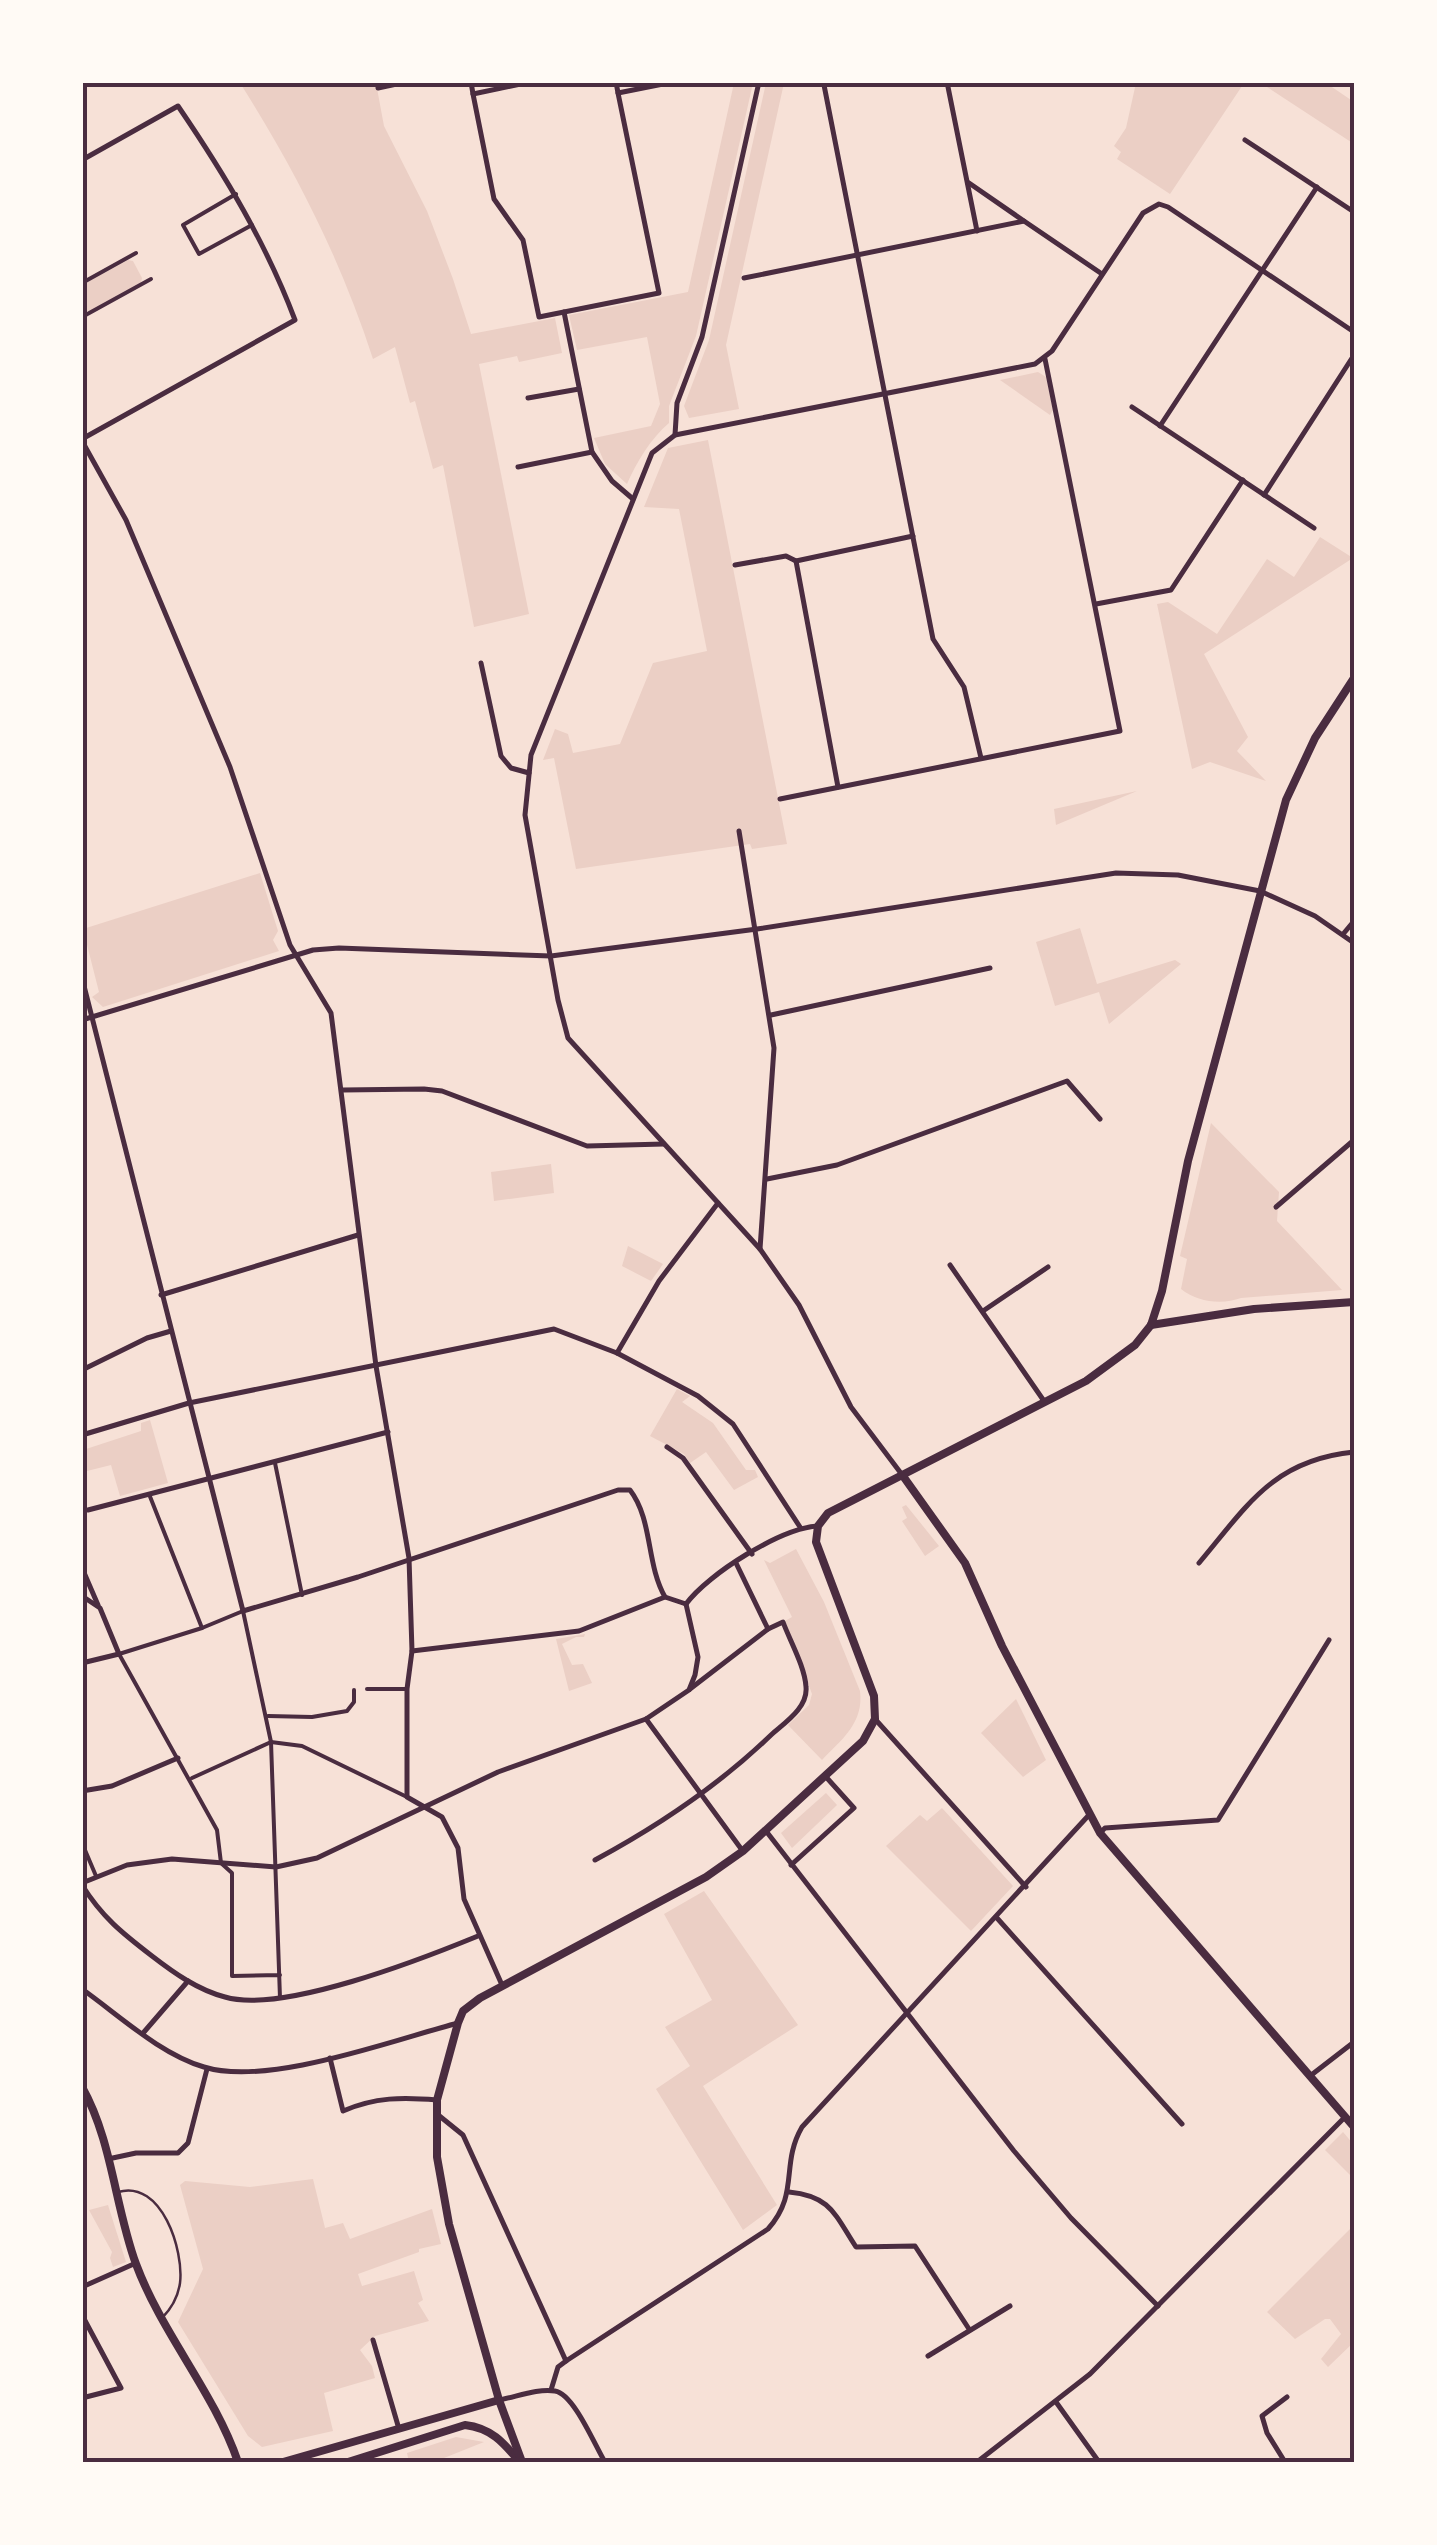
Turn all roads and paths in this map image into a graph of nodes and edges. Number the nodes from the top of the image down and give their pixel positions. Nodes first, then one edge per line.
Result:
1 (406, 82) edge
2 (471, 82) edge
3 (530, 82) edge
4 (616, 82) edge
5 (673, 82) edge
6 (759, 82) edge
7 (834, 82) edge
8 (948, 82) edge
9 (824, 84) edge
10 (378, 88) dead end
11 (473, 94) junction
12 (618, 94) junction
13 (1245, 140) dead end
14 (82, 160) edge
15 (968, 182) junction
16 (1316, 187) junction
17 (236, 194) junction
18 (1354, 212) edge
19 (1024, 221) junction
20 (253, 224) junction
21 (977, 232) junction
22 (136, 253) dead end
23 (857, 256) junction
24 (1264, 271) junction
25 (1102, 274) junction
26 (744, 278) dead end
27 (151, 280) dead end
28 (82, 283) edge
29 (564, 312) junction
30 (82, 317) edge
31 (1354, 332) edge
32 (1354, 355) edge
33 (1045, 358) junction
34 (580, 388) junction
35 (885, 393) junction
36 (528, 398) dead end
37 (1132, 407) dead end
38 (1160, 426) junction
39 (675, 435) junction
40 (82, 440) edge
41 (592, 452) junction
42 (518, 466) dead end
43 (1243, 480) junction
44 (1264, 494) junction
45 (633, 500) junction
46 (1314, 528) dead end
47 (913, 536) junction
48 (796, 561) junction
49 (736, 566) dead end
50 (1095, 604) junction
51 (481, 663) dead end
52 (1354, 678) edge
53 (981, 758) junction
54 (529, 774) junction
55 (838, 786) junction
56 (780, 799) dead end
57 (740, 831) dead end
58 (1260, 891) junction
59 (1354, 921) edge
60 (757, 929) junction
61 (1344, 934) junction
62 (1354, 943) edge
63 (298, 954) junction
64 (551, 956) junction
65 (990, 968) dead end
66 (82, 978) edge
67 (771, 1015) junction
68 (94, 1019) junction
69 (82, 1020) edge
70 (343, 1090) junction
71 (1100, 1119) dead end
72 (1354, 1140) edge
73 (666, 1144) junction
74 (767, 1179) junction
75 (718, 1203) junction
76 (1276, 1207) dead end
77 (358, 1235) junction
78 (760, 1250) junction
79 (950, 1265) dead end
80 (1048, 1267) dead end
81 (161, 1295) junction
82 (1354, 1302) edge
83 (983, 1311) junction
84 (1151, 1326) junction
85 (170, 1332) junction
86 (616, 1352) junction
87 (376, 1366) junction
88 (82, 1370) edge
89 (189, 1403) junction
90 (1045, 1404) junction
91 (388, 1432) junction
92 (82, 1435) edge
93 (667, 1447) dead end
94 (1354, 1452) edge
95 (275, 1462) junction
96 (903, 1476) junction
97 (208, 1478) junction
98 (149, 1494) junction
99 (85, 1511) edge
100 (800, 1526) junction
101 (818, 1526) junction
102 (752, 1554) junction
103 (409, 1558) junction
104 (736, 1563) junction
105 (1198, 1563) dead end
106 (82, 1568) edge
107 (302, 1595) junction
108 (82, 1596) edge
109 (665, 1597) junction
110 (686, 1604) junction
111 (100, 1608) junction
112 (243, 1612) junction
113 (202, 1628) junction
114 (768, 1629) junction
115 (1330, 1640) dead end
116 (412, 1651) junction
117 (119, 1654) junction
118 (82, 1663) edge
119 (367, 1689) dead end
120 (406, 1689) junction
121 (354, 1690) dead end
122 (689, 1690) junction
123 (268, 1716) junction
124 (646, 1719) junction
125 (875, 1719) junction
126 (271, 1742) junction
127 (178, 1758) junction
128 (190, 1778) junction
129 (827, 1778) junction
130 (82, 1791) edge
131 (408, 1797) junction
132 (700, 1797) junction
133 (425, 1808) junction
134 (1088, 1816) junction
135 (766, 1831) junction
136 (1100, 1833) junction
137 (82, 1843) edge
138 (743, 1851) junction
139 (596, 1860) dead end
140 (222, 1862) junction
141 (791, 1865) junction
142 (276, 1867) junction
143 (96, 1876) junction
144 (82, 1884) edge
145 (1026, 1887) junction
146 (997, 1918) junction
147 (478, 1936) junction
148 (280, 1975) junction
149 (188, 1981) junction
150 (503, 1987) junction
151 (82, 1990) edge
152 (280, 1998) junction
153 (908, 2014) junction
154 (458, 2022) junction
155 (144, 2033) junction
156 (1354, 2042) edge
157 (330, 2058) junction
158 (207, 2068) junction
159 (1310, 2076) junction
160 (82, 2087) edge
161 (437, 2100) junction
162 (437, 2114) junction
163 (1345, 2118) junction
164 (1182, 2124) dead end
165 (1354, 2128) edge
166 (108, 2160) junction
167 (116, 2192) junction
168 (790, 2192) junction
169 (136, 2263) junction
170 (82, 2288) edge
171 (1010, 2306) dead end
172 (1158, 2306) junction
173 (82, 2314) edge
174 (161, 2320) junction
175 (969, 2330) junction
176 (373, 2340) dead end
177 (928, 2356) dead end
178 (566, 2361) junction
179 (551, 2390) junction
180 (1287, 2397) dead end
181 (82, 2398) edge
182 (499, 2400) junction
183 (1056, 2402) junction
184 (398, 2428) junction
185 (297, 2460) junction
186 (238, 2462) edge
187 (283, 2462) edge
188 (311, 2462) edge
189 (348, 2462) edge
190 (522, 2462) edge
191 (604, 2462) edge
192 (977, 2462) edge
193 (1099, 2462) edge
194 (1285, 2462) edge

1 - 10 street
2 - 11 street
3 - 11 street
4 - 12 street
5 - 12 street
6 - 39 street
7 - 9 street
8 - 15 street
9 - 23 street
11 - 29 street
12 - 29 street
13 - 16 street
14 - 17 street
15 - 19 street
15 - 21 street
16 - 18 street
16 - 24 street
17 - 20 street
17 - 20 street
19 - 21 street
19 - 25 street
20 - 40 street
21 - 23 street
22 - 28 street
23 - 26 street
23 - 35 street
24 - 25 street
24 - 31 street
24 - 38 street
25 - 33 street
27 - 30 street
29 - 34 street
32 - 44 street
33 - 35 street
33 - 50 street
34 - 36 street
34 - 41 street
35 - 39 street
35 - 47 street
37 - 38 street
38 - 43 street
39 - 45 street
40 - 63 street
41 - 42 street
41 - 45 street
43 - 44 street
43 - 50 street
44 - 46 street
45 - 54 street
47 - 48 street
47 - 53 street
48 - 49 street
48 - 55 street
50 - 53 street
51 - 54 street
52 - 58 main road
53 - 55 street
54 - 64 street
55 - 56 street
57 - 60 street
58 - 60 street
58 - 61 street
58 - 84 main road
59 - 61 street
60 - 64 street
60 - 67 street
61 - 62 street
63 - 64 street
63 - 68 street
63 - 70 street
64 - 73 street
65 - 67 street
66 - 68 street
67 - 74 street
68 - 69 street
68 - 81 street
70 - 73 street
70 - 77 street
71 - 74 street
72 - 76 street
73 - 75 street
74 - 78 street
75 - 78 street
75 - 86 street
77 - 81 street
77 - 87 street
78 - 96 street
79 - 83 street
80 - 83 street
81 - 85 street
82 - 84 main road
83 - 90 street
84 - 90 main road
85 - 88 street
85 - 89 street
86 - 87 street
86 - 100 street
87 - 89 street
87 - 91 street
89 - 92 street
89 - 97 street
90 - 96 main road
91 - 95 street
91 - 103 street
93 - 102 street
94 - 105 street
95 - 97 street
95 - 107 street
96 - 101 main road
96 - 134 main road
97 - 98 street
97 - 112 street
98 - 99 street
98 - 113 street
100 - 101 street
100 - 102 street
101 - 125 main road
102 - 104 street
103 - 107 street
103 - 109 street
103 - 116 street
104 - 110 street
104 - 114 street
106 - 111 street
107 - 112 street
108 - 111 street
109 - 110 street
109 - 116 street
110 - 122 street
111 - 117 street
112 - 113 street
112 - 123 street
113 - 117 street
114 - 122 street
114 - 132 street
115 - 136 street
116 - 120 street
117 - 118 street
117 - 127 street
119 - 120 street
120 - 131 street
121 - 123 street
122 - 124 street
123 - 126 street
124 - 132 street
124 - 133 street
125 - 129 main road
125 - 145 street
126 - 128 street
126 - 131 street
126 - 142 street
127 - 128 street
127 - 130 street
128 - 140 street
129 - 135 main road
129 - 141 street
131 - 133 street
132 - 138 street
132 - 139 street
133 - 142 street
133 - 147 street
134 - 136 main road
134 - 145 street
135 - 138 main road
135 - 141 street
136 - 159 main road
137 - 143 street
138 - 150 main road
140 - 142 street
140 - 143 street
140 - 148 street
141 - 153 street
142 - 148 street
143 - 144 street
144 - 149 street
145 - 146 street
146 - 153 street
146 - 164 street
147 - 150 street
147 - 152 street
148 - 152 street
149 - 152 street
149 - 155 street
150 - 154 main road
151 - 155 street
153 - 168 street
153 - 172 street
154 - 157 street
154 - 161 main road
155 - 158 street
156 - 159 street
157 - 158 street
157 - 161 street
158 - 166 street
159 - 163 main road
160 - 166 main road
161 - 162 main road
162 - 178 street
162 - 182 main road
163 - 165 main road
163 - 172 street
166 - 167 main road
167 - 169 main road
167 - 174 lane
168 - 175 street
168 - 178 street
169 - 170 street
169 - 174 main road
171 - 175 street
172 - 183 street
173 - 181 street
174 - 186 main road
175 - 177 street
176 - 184 street
178 - 179 street
179 - 182 street
179 - 191 street
180 - 194 street
182 - 184 main road
182 - 190 main road
183 - 192 street
183 - 193 street
184 - 185 main road
185 - 187 main road
185 - 188 main road
189 - 190 main road

